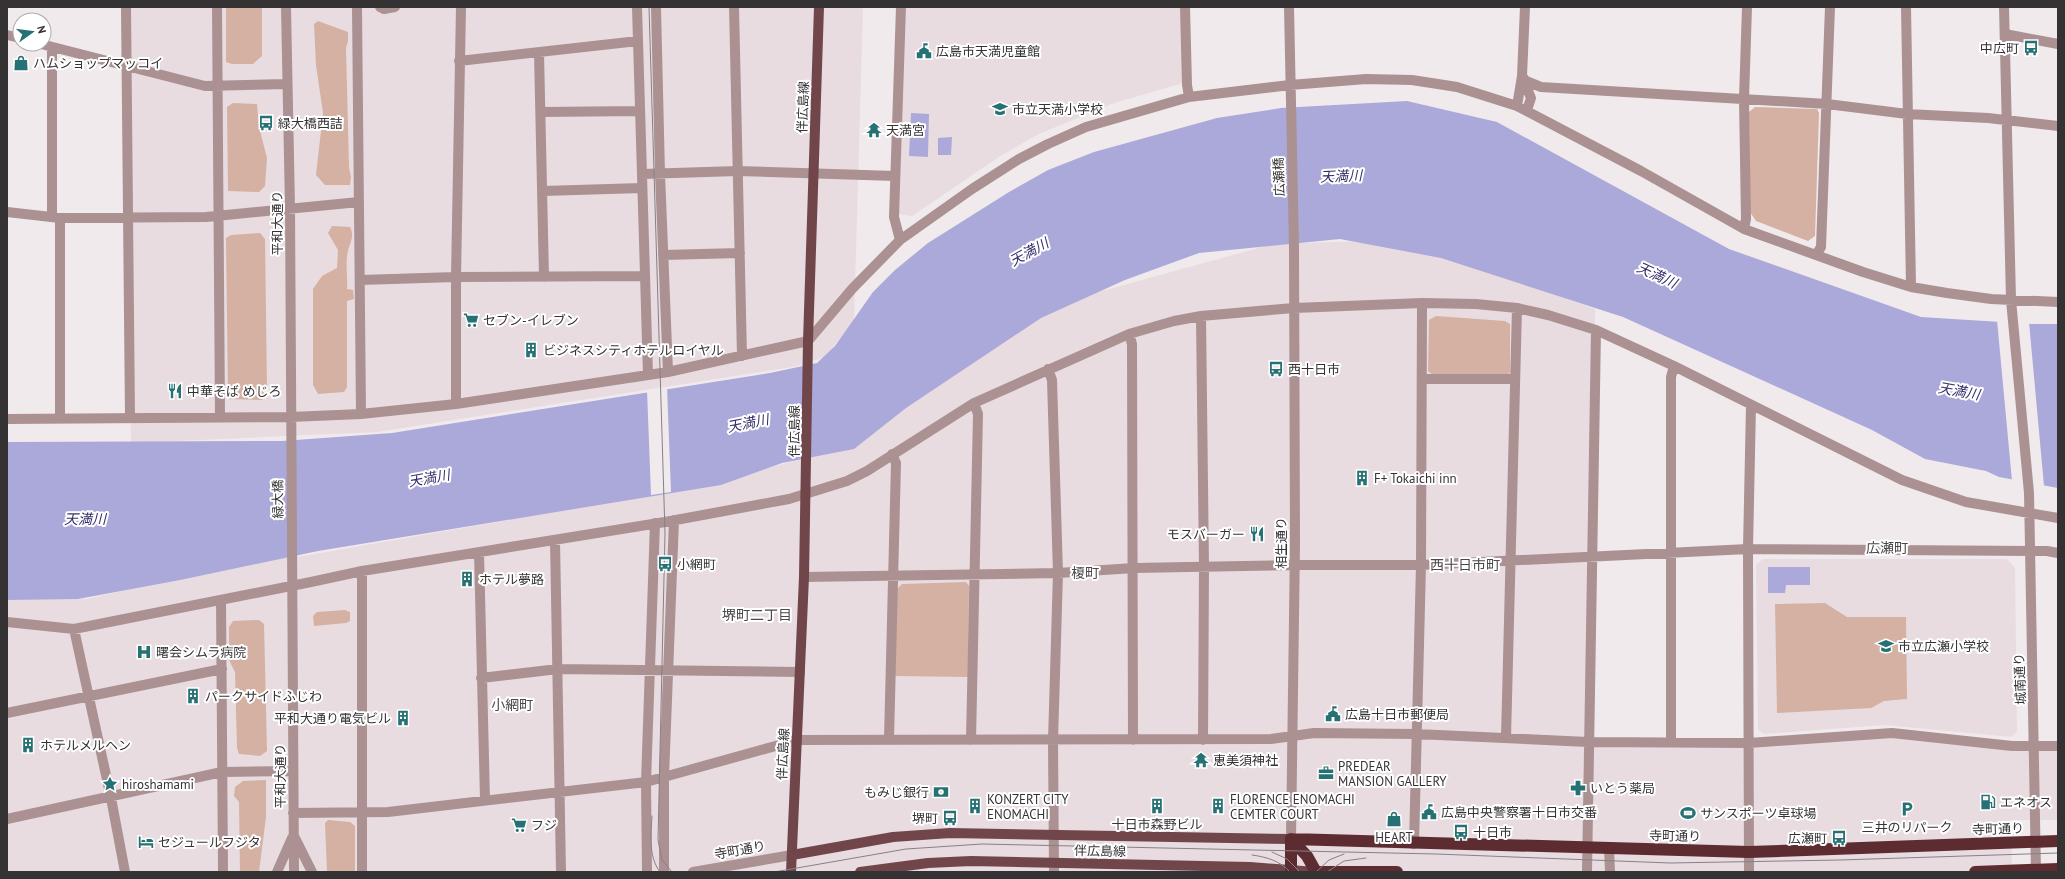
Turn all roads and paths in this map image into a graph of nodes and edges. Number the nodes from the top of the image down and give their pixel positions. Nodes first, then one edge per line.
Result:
1 (126, 7) edge
2 (217, 7) edge
3 (286, 7) edge
4 (357, 7) edge
5 (380, 7) edge
6 (395, 7) edge
7 (461, 7) edge
8 (637, 7) edge
9 (656, 7) edge
10 (734, 7) edge
11 (819, 7) edge
12 (901, 7) edge
13 (1185, 7) edge
14 (1289, 7) edge
15 (1525, 7) edge
16 (1747, 7) edge
17 (1830, 7) edge
18 (1906, 7) edge
19 (2004, 7) edge
20 (2005, 34) junction
21 (638, 41) junction
22 (2058, 44) edge
23 (52, 47) joint
24 (539, 53) junction
25 (459, 61) junction
26 (127, 66) junction
27 (1522, 76) junction
28 (287, 84) junction
29 (1290, 85) junction
30 (218, 86) junction
31 (1541, 87) junction
32 (1189, 97) junction
33 (1531, 98) junction
34 (1744, 99) junction
35 (1827, 104) junction
36 (1517, 106) junction
37 (640, 110) junction
38 (1527, 110) junction
39 (541, 112) junction
40 (1908, 114) junction
41 (2006, 120) junction
42 (2058, 126) edge
43 (738, 171) junction
44 (642, 174) junction
45 (660, 174) junction
46 (814, 174) junction
47 (895, 176) junction
48 (642, 188) junction
49 (543, 191) junction
50 (359, 202) junction
51 (290, 208) junction
52 (7, 212) edge
53 (219, 216) junction
54 (128, 217) junction
55 (56, 218) junction
56 (1744, 229) junction
57 (900, 240) junction
58 (1294, 247) joint
59 (740, 253) junction
60 (663, 255) junction
61 (1816, 255) junction
62 (645, 276) junction
63 (456, 277) junction
64 (544, 277) junction
65 (360, 280) junction
66 (1910, 287) junction
67 (2011, 300) junction
68 (2058, 302) edge
69 (1422, 303) junction
70 (1294, 308) junction
71 (1517, 308) junction
72 (1201, 316) junction
73 (1596, 330) junction
74 (1129, 334) junction
75 (808, 341) junction
76 (742, 356) junction
77 (1674, 366) junction
78 (1048, 369) junction
79 (668, 372) junction
80 (648, 375) junction
81 (1422, 379) junction
82 (1515, 379) junction
83 (974, 403) junction
84 (456, 404) junction
85 (1751, 405) junction
86 (361, 414) junction
87 (220, 417) junction
88 (290, 417) junction
89 (130, 418) junction
90 (7, 419) edge
91 (60, 419) junction
92 (290, 439) joint
93 (892, 454) junction
94 (806, 493) junction
95 (2029, 513) junction
96 (2058, 518) edge
97 (674, 520) junction
98 (655, 523) junction
99 (555, 540) junction
100 (1748, 549) junction
101 (2030, 551) junction
102 (479, 552) junction
103 (2058, 553) edge
104 (1670, 554) junction
105 (1592, 558) junction
106 (292, 560) joint
107 (1510, 562) junction
108 (1295, 565) junction
109 (1421, 565) junction
110 (1204, 567) junction
111 (1134, 568) junction
112 (362, 571) junction
113 (1058, 573) junction
114 (975, 574) junction
115 (893, 576) junction
116 (804, 577) junction
117 (292, 585) junction
118 (221, 600) junction
119 (7, 622) edge
120 (74, 629) junction
121 (222, 669) junction
122 (558, 669) junction
123 (650, 669) junction
124 (669, 670) junction
125 (800, 672) junction
126 (481, 678) junction
127 (89, 695) junction
128 (7, 713) edge
129 (1416, 734) junction
130 (1292, 736) junction
131 (1506, 738) junction
132 (889, 739) junction
133 (797, 740) junction
134 (971, 740) junction
135 (1133, 740) junction
136 (1203, 740) junction
137 (1053, 741) junction
138 (1588, 742) junction
139 (1671, 743) junction
140 (1749, 743) junction
141 (2034, 746) junction
142 (2058, 746) edge
143 (292, 771) junction
144 (222, 772) junction
145 (664, 777) junction
146 (646, 782) junction
147 (561, 791) junction
148 (111, 798) junction
149 (485, 800) junction
150 (293, 813) junction
151 (363, 813) junction
152 (7, 819) edge
153 (293, 834) junction
154 (1053, 834) junction
155 (1291, 839) junction
156 (2035, 842) junction
157 (2058, 842) edge
158 (1414, 844) junction
159 (1587, 848) junction
160 (1609, 848) junction
161 (1749, 852) junction
162 (792, 855) junction
163 (1054, 867) edge
164 (2058, 870) edge
165 (1291, 871) edge
166 (2036, 871) edge
167 (125, 872) edge
168 (223, 872) edge
169 (277, 872) edge
170 (294, 872) edge
171 (312, 872) edge
172 (362, 872) edge
173 (562, 872) edge
174 (647, 872) edge
175 (664, 872) edge
176 (693, 872) edge
177 (791, 872) edge
178 (860, 872) edge
179 (1316, 872) edge
180 (1397, 872) edge
181 (1587, 872) edge
182 (1610, 872) edge
183 (1750, 872) edge
184 (1975, 872) edge

1 - 26 street
2 - 30 street
3 - 28 street, 平和大通り
4 - 50 street
5 - 6 street
7 - 25 street
8 - 21 street
9 - 45 street
10 - 43 street
11 - 46 main road, 伴広島線
12 - 47 street
13 - 32 street
14 - 29 street, 広瀬橋
15 - 27 street
16 - 34 street
17 - 35 street
18 - 40 street
19 - 20 street, 城南通り
20 - 22 street
20 - 41 street, 城南通り
21 - 24 street
21 - 37 street
23 - 26 street
23 - 55 street
24 - 25 street
24 - 39 street
25 - 63 street
26 - 30 street
26 - 54 street
27 - 31 street
27 - 33 street
27 - 36 street
28 - 30 street
28 - 51 street, 平和大通り
29 - 32 street
29 - 36 street
29 - 58 street, 広瀬橋
30 - 53 street
31 - 33 street
31 - 34 street
32 - 57 street
33 - 38 street
34 - 35 street
34 - 56 street
35 - 40 street
35 - 61 street
36 - 38 street
37 - 39 street
37 - 44 street
38 - 56 street
39 - 49 street
40 - 41 street
40 - 66 street
41 - 42 street
41 - 67 street, 城南通り
43 - 45 street
43 - 46 street
43 - 59 street
44 - 45 street
44 - 48 street
45 - 60 street
46 - 47 street
46 - 75 main road, 伴広島線
47 - 57 street
48 - 49 street
48 - 62 street
49 - 64 street
50 - 51 street
50 - 65 street
51 - 53 street
51 - 88 street, 平和大通り
52 - 55 street
53 - 54 street
53 - 87 street
54 - 55 street
54 - 89 street
55 - 91 street
56 - 61 street
57 - 75 street
58 - 70 street, 相生通り
59 - 60 street
59 - 76 street
60 - 79 street
61 - 66 street
62 - 64 street
62 - 80 street
63 - 64 street
63 - 65 street
63 - 84 street
65 - 86 street
66 - 67 street
67 - 68 street
67 - 95 street, 城南通り
69 - 70 street
69 - 71 street
69 - 81 street
70 - 72 street
70 - 108 street, 相生通り
71 - 73 street
71 - 82 street
72 - 74 street
72 - 110 street
73 - 77 street
73 - 105 street
74 - 78 street
74 - 111 street
75 - 76 street
75 - 94 main road, 伴広島線
76 - 79 street
77 - 85 street
77 - 104 street
78 - 83 street
78 - 113 street
79 - 80 street
80 - 84 street
81 - 82 street
81 - 109 street
82 - 107 street
83 - 93 street
83 - 114 street
84 - 86 street
85 - 95 street
85 - 100 street
86 - 88 street
87 - 88 street
87 - 89 street
88 - 92 street, 平和大通り
89 - 91 street
90 - 91 street
92 - 106 street, 緑大橋
93 - 94 street
93 - 115 street
94 - 97 street
94 - 116 main road, 伴広島線
95 - 96 street
95 - 101 street, 城南通り
97 - 98 street
97 - 124 street
98 - 99 street
98 - 123 street
99 - 102 street
99 - 122 street
100 - 101 street
100 - 104 street
100 - 140 street
101 - 103 street
101 - 141 street, 城南通り
102 - 112 street
102 - 126 street
104 - 105 street
104 - 139 street
105 - 107 street
105 - 138 street
106 - 117 street, 平和大通り
107 - 109 street
107 - 131 street
108 - 109 street
108 - 110 street
108 - 130 street, 相生通り
109 - 129 street
110 - 111 street
110 - 136 street
111 - 113 street
111 - 135 street
112 - 117 street
112 - 151 street
113 - 114 street
113 - 137 street
114 - 115 street
114 - 134 street
115 - 116 street
115 - 132 street
116 - 125 main road, 伴広島線
117 - 118 street
117 - 143 street, 平和大通り
118 - 120 street
118 - 121 street
119 - 120 street
120 - 127 street
121 - 127 street
121 - 144 street
122 - 123 street
122 - 126 street
122 - 147 street
123 - 124 street
123 - 146 street
124 - 125 street
124 - 145 street
125 - 133 main road, 伴広島線
126 - 149 street
127 - 128 street
127 - 148 street
129 - 130 street
129 - 131 street
129 - 158 street
130 - 136 street
130 - 155 street, 相生通り
131 - 138 street
132 - 133 street
132 - 134 street
133 - 145 street
133 - 162 main road, 伴広島線
134 - 137 street
135 - 136 street
135 - 137 street
137 - 154 street
138 - 139 street
138 - 159 street
139 - 140 street
140 - 141 street
140 - 161 street
141 - 142 street
141 - 156 street, 城南通り
143 - 144 street
143 - 150 street, 平和大通り
144 - 148 street
144 - 168 street
145 - 146 street
145 - 175 street
146 - 147 street
146 - 174 street
147 - 149 street
147 - 173 street
148 - 152 street
148 - 167 street
149 - 151 street
150 - 151 street
150 - 153 street, 平和大通り
151 - 172 street
153 - 169 street
153 - 170 street, 平和大通り
153 - 171 street
154 - 155 main road, 伴広島線
154 - 162 main road, 伴広島線
154 - 163 street
155 - 158 highway, 寺町通り
155 - 165 highway, 相生通り
155 - 179 highway
156 - 157 highway, 寺町通り
156 - 161 highway, 寺町通り
156 - 166 street, 城南通り
158 - 159 highway, 寺町通り
159 - 160 highway, 寺町通り
159 - 181 street
160 - 161 highway, 寺町通り
160 - 182 street
161 - 183 street
162 - 176 street, 寺町通り
162 - 177 main road, 伴広島線
163 - 165 main road, 伴広島線
163 - 178 main road, 伴広島線
164 - 166 highway
165 - 179 main road, 伴広島線
166 - 184 highway
179 - 180 highway

